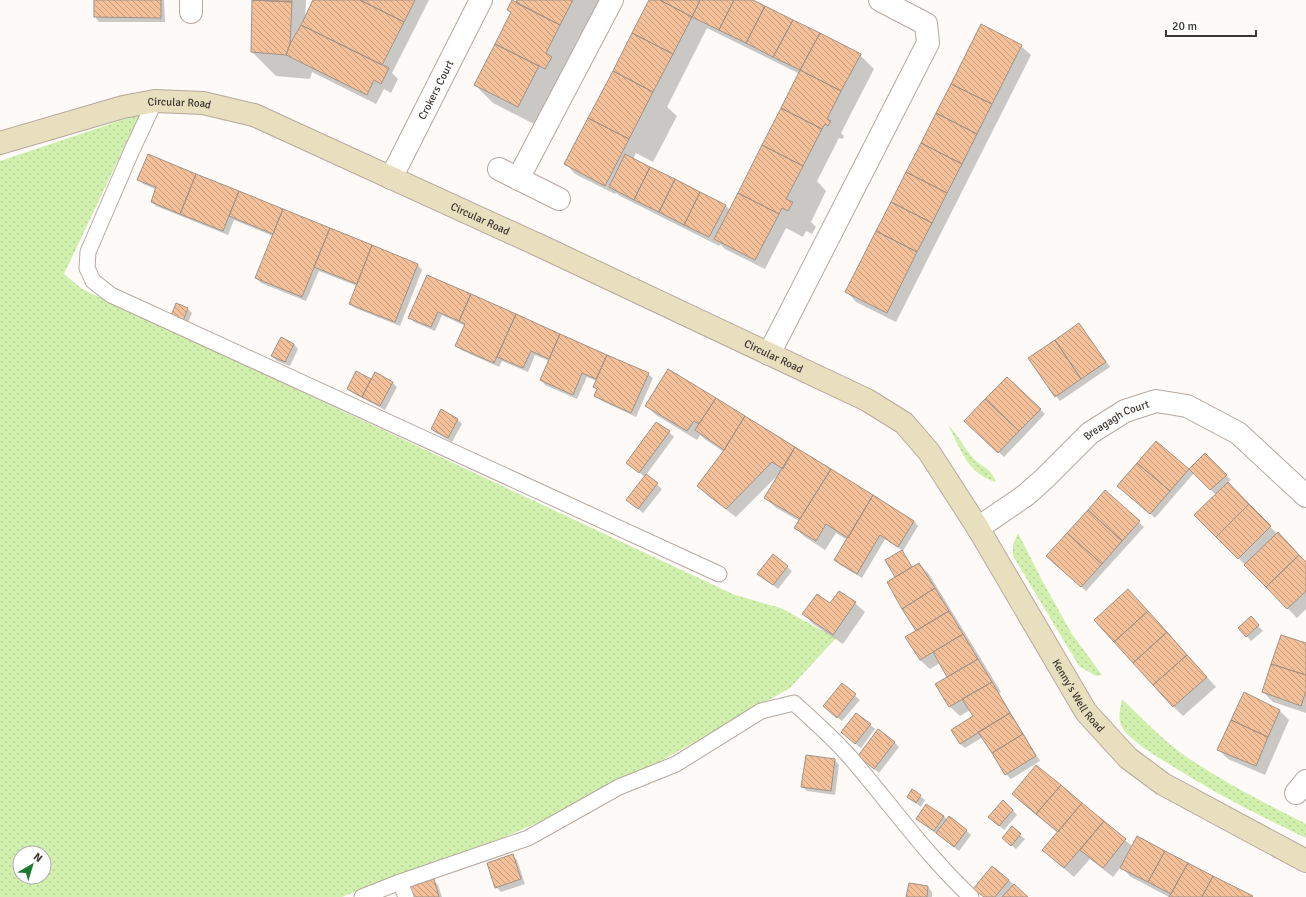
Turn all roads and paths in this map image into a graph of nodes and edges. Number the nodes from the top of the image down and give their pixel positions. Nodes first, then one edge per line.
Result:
1 (481, 0) edge
2 (612, 0) edge
3 (880, 0) edge
4 (155, 101) junction
5 (0, 142) edge
6 (499, 169) dead end
7 (391, 178) junction
8 (518, 179) junction
9 (559, 199) dead end
10 (768, 354) junction
11 (929, 452) joint
12 (1306, 496) edge
13 (978, 528) junction
14 (719, 574) dead end
15 (1306, 861) edge
16 (400, 882) junction
17 (362, 897) edge
18 (406, 897) edge
19 (970, 897) edge

1 - 7 street, Crokers Court
2 - 8 street
3 - 10 street
4 - 5 main road, Circular Road
4 - 7 main road, Circular Road
4 - 14 lane
6 - 8 street
7 - 10 main road, Circular Road
8 - 9 street
10 - 11 main road, Circular Road
11 - 13 main road, Kenny's Well Road
12 - 13 street, Breagagh Court
13 - 15 main road, Kenny's Well Road
16 - 17 lane
16 - 18 lane
16 - 19 lane

